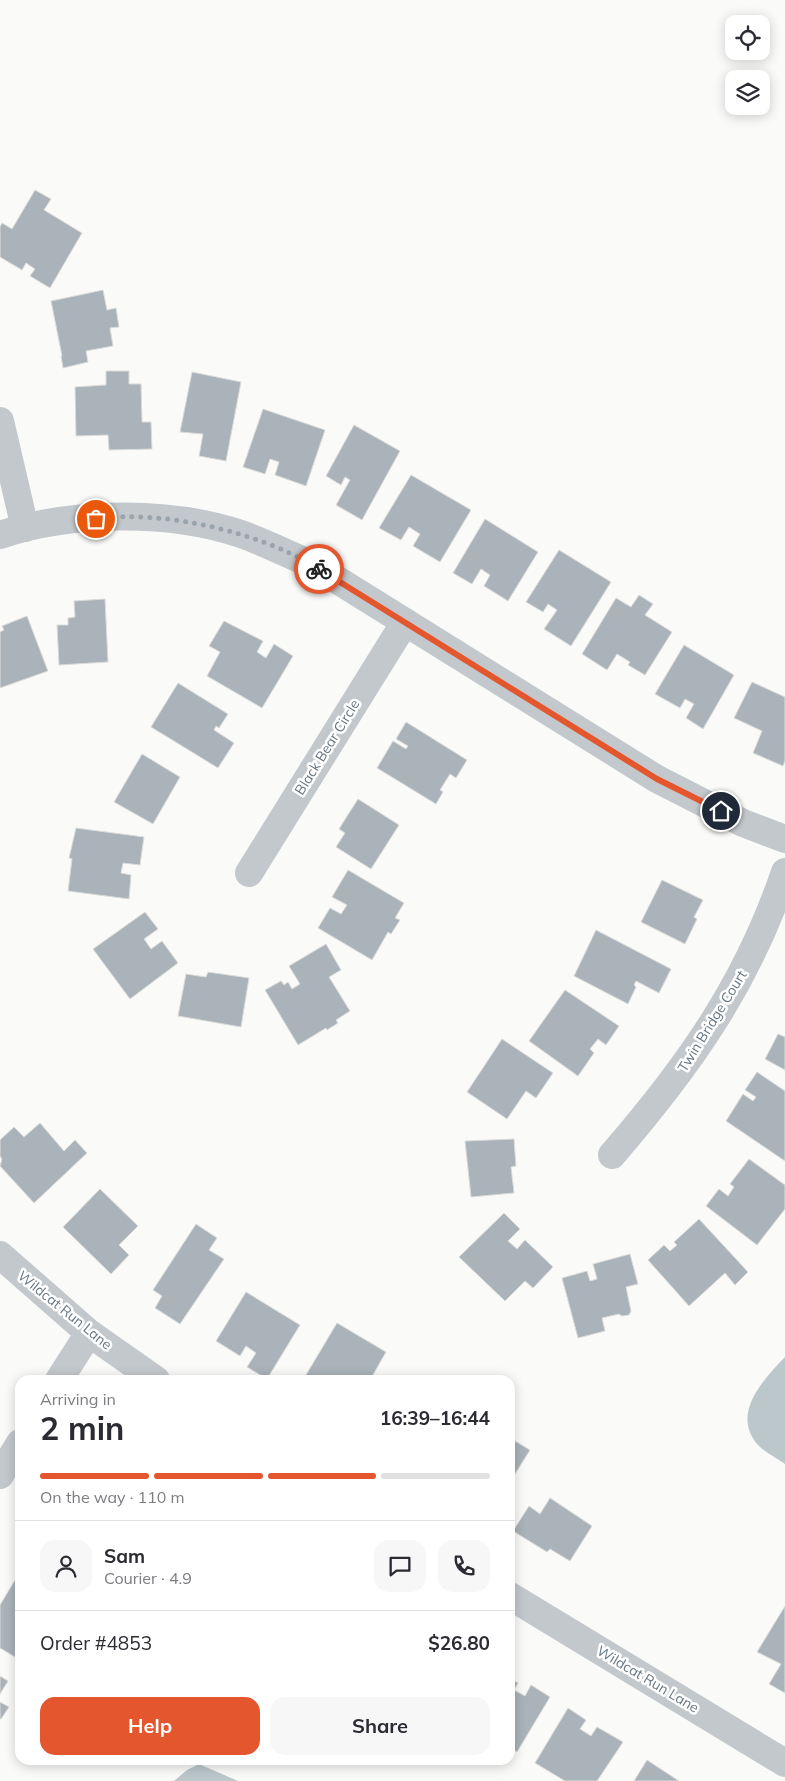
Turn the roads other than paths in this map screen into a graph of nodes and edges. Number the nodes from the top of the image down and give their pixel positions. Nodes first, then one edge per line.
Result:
1 (0, 421) edge
2 (13, 531) edge
3 (405, 622) junction
4 (785, 839) edge
5 (785, 872) edge
6 (249, 873) dead end
7 (612, 1154) dead end
8 (0, 1255) edge
9 (89, 1333) junction
10 (62, 1375) edge
11 (149, 1375) edge
12 (15, 1451) edge
13 (0, 1475) edge
14 (515, 1599) edge
15 (785, 1763) edge

1 - 2 street
2 - 3 street
3 - 4 street
3 - 6 street, Black Bear Circle
5 - 7 street, Twin Bridge Court
8 - 9 street, Wildcat Run Lane
9 - 10 street
9 - 11 street, Wildcat Run Lane
12 - 13 street
14 - 15 street, Wildcat Run Lane

